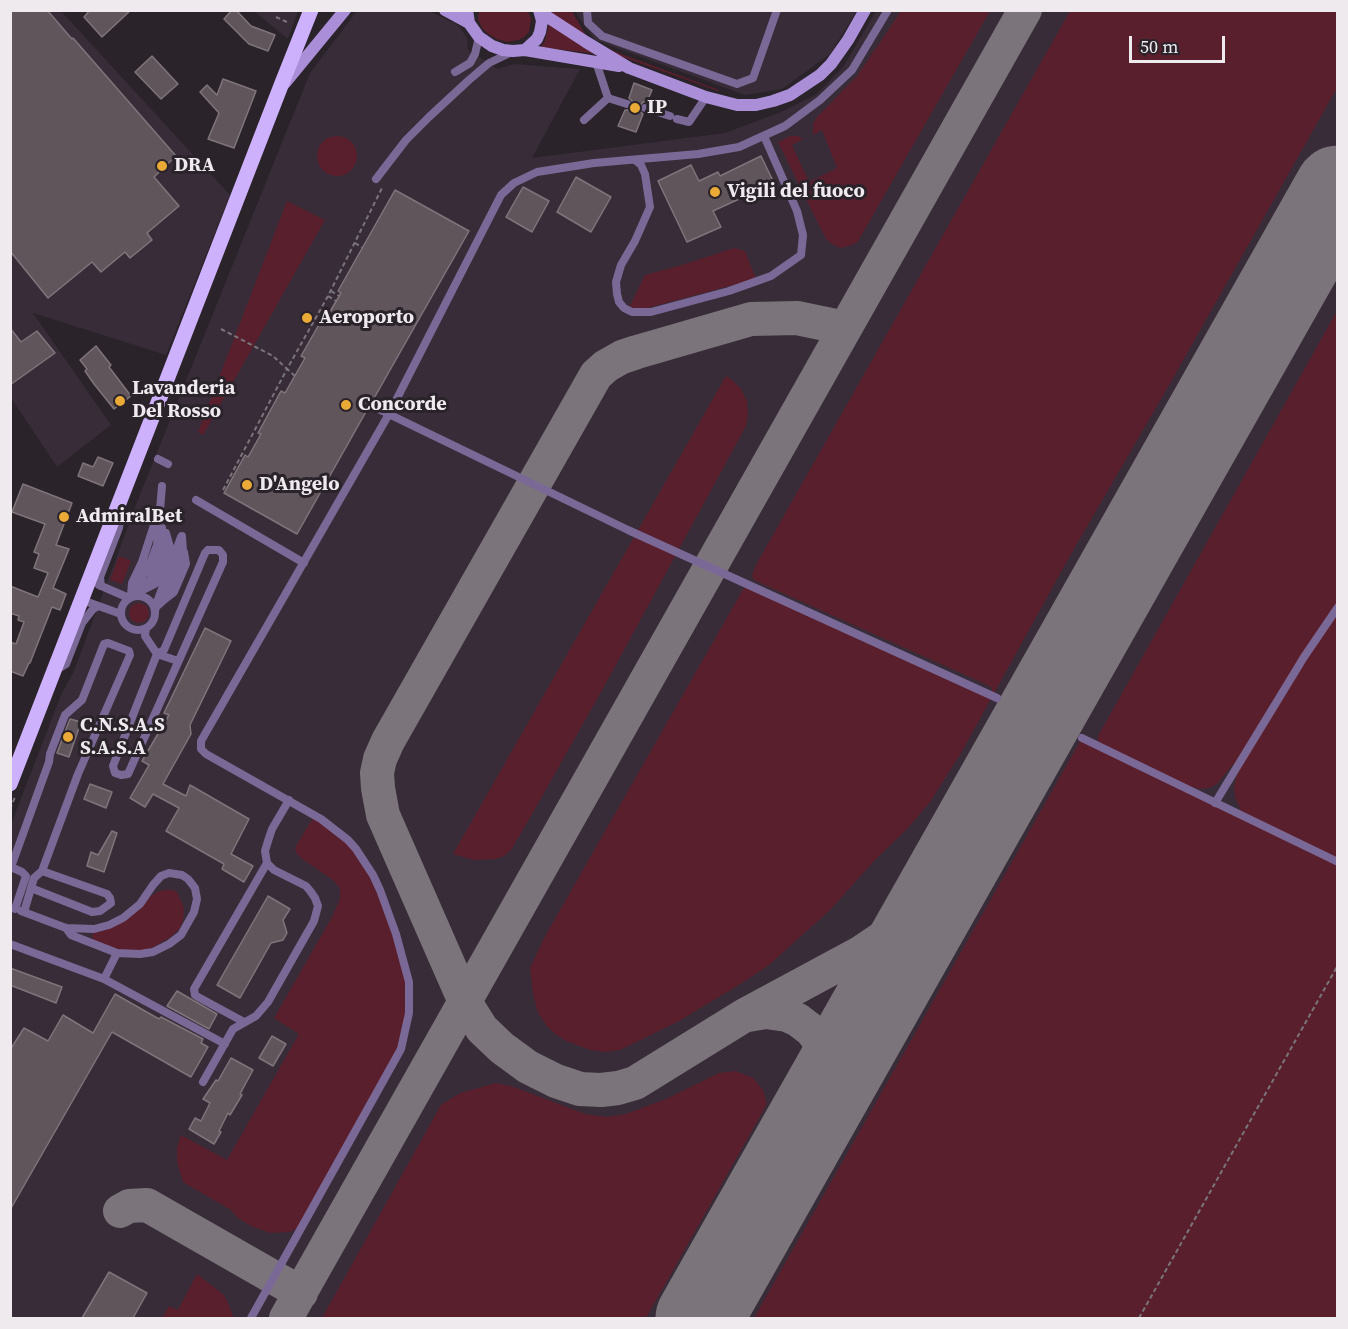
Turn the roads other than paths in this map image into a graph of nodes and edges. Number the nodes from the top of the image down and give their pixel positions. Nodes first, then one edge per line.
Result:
1 (311, 10) edge
2 (345, 10) edge
3 (445, 10) edge
4 (587, 10) edge
5 (777, 10) edge
6 (865, 10) edge
7 (888, 10) edge
8 (540, 11) edge
9 (468, 17) edge
10 (479, 37) junction
11 (519, 51) junction
12 (596, 62) junction
13 (629, 68) junction
14 (455, 72) dead end
15 (279, 91) junction
16 (706, 97) junction
17 (608, 98) junction
18 (627, 104) dead end
19 (645, 108) dead end
20 (584, 120) dead end
21 (764, 136) junction
22 (635, 160) junction
23 (376, 179) dead end
24 (370, 405) dead end
25 (389, 414) junction
26 (158, 459) dead end
27 (168, 464) dead end
28 (162, 486) dead end
29 (196, 500) dead end
30 (160, 509) junction
31 (304, 563) junction
32 (95, 584) junction
33 (130, 598) junction
34 (82, 600) junction
35 (98, 606) junction
36 (1338, 607) edge
37 (156, 609) junction
38 (121, 614) junction
39 (146, 628) junction
40 (157, 654) junction
41 (178, 661) junction
42 (55, 671) junction
43 (997, 698) dead end
44 (1082, 738) dead end
45 (10, 784) edge
46 (288, 800) junction
47 (1215, 803) junction
48 (1338, 862) edge
49 (267, 863) junction
50 (42, 871) junction
51 (31, 888) junction
52 (15, 911) edge
53 (66, 928) junction
54 (10, 944) edge
55 (117, 953) junction
56 (104, 979) junction
57 (244, 1022) junction
58 (225, 1044) junction
59 (203, 1082) dead end
60 (251, 1318) edge

1 - 15 main road
2 - 15 street
3 - 9 street
4 - 5 lane
6 - 16 street
7 - 21 lane
8 - 11 street
8 - 13 street
9 - 10 street
10 - 11 street
10 - 14 lane
11 - 12 street
11 - 23 lane
12 - 13 street
12 - 17 lane
13 - 16 street
15 - 32 main road
16 - 19 lane
17 - 18 lane
17 - 20 lane
21 - 22 lane
21 - 22 lane
22 - 25 lane
24 - 25 lane
25 - 31 lane
25 - 43 lane
26 - 27 lane
28 - 30 lane
29 - 31 lane
30 - 33 lane
30 - 33 lane
31 - 46 lane
32 - 33 lane
32 - 34 main road
33 - 37 lane
33 - 38 lane
34 - 35 lane
34 - 42 main road
35 - 38 lane
35 - 42 lane
36 - 47 lane
37 - 37 lane
37 - 39 lane
38 - 39 lane
39 - 40 lane
40 - 41 lane
40 - 41 lane
40 - 41 lane
42 - 45 main road
44 - 47 lane
46 - 49 lane
46 - 60 lane
47 - 48 lane
49 - 57 lane
49 - 57 lane
50 - 51 lane
50 - 51 lane
50 - 52 lane
51 - 52 lane
52 - 53 lane
53 - 55 lane
53 - 55 lane
54 - 56 lane
55 - 56 lane
56 - 58 lane
57 - 58 lane
58 - 59 lane

